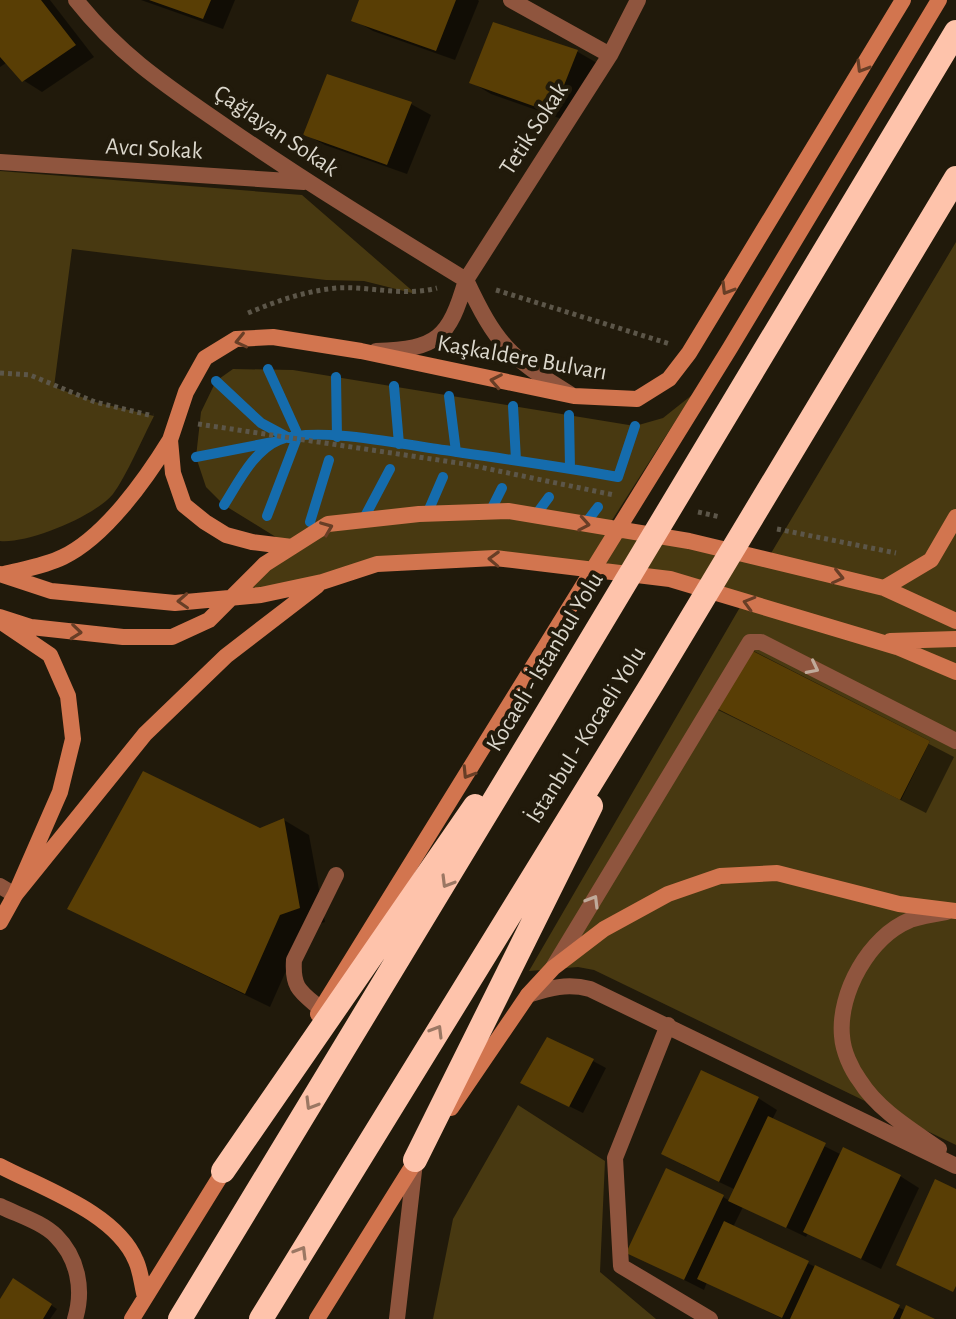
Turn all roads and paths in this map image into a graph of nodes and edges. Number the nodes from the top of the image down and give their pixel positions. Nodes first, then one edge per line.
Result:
1 (76, 0) edge
2 (511, 0) edge
3 (638, 0) edge
4 (903, 0) edge
5 (939, 0) edge
6 (956, 32) edge
7 (610, 55) junction
8 (0, 162) edge
9 (956, 178) edge
10 (306, 182) junction
11 (466, 280) junction
12 (361, 351) junction
13 (0, 373) edge
14 (574, 396) junction
15 (177, 422) junction
16 (170, 440) junction
17 (309, 441) dead end
18 (956, 517) edge
19 (292, 547) junction
20 (0, 574) edge
21 (322, 582) junction
22 (884, 588) junction
23 (232, 597) junction
24 (0, 620) edge
25 (956, 621) edge
26 (956, 639) edge
27 (879, 641) junction
28 (585, 646) junction
29 (956, 672) edge
30 (653, 682) junction
31 (956, 741) edge
32 (336, 875) dead end
33 (0, 886) edge
34 (15, 895) junction
35 (955, 910) edge
36 (0, 922) edge
37 (553, 968) junction
38 (528, 995) junction
39 (321, 1009) junction
40 (668, 1025) junction
41 (415, 1160) junction
42 (956, 1164) edge
43 (0, 1166) edge
44 (223, 1171) junction
45 (0, 1206) edge
46 (145, 1297) junction
47 (75, 1319) edge
48 (132, 1319) edge
49 (180, 1319) edge
50 (261, 1319) edge
51 (317, 1319) edge
52 (397, 1319) edge
53 (710, 1319) edge

1 - 10 street, Çağlayan Sokak
2 - 7 street
3 - 7 street, Tetik Sokak
4 -> 14 main road, Kaşkaldere Bulvarı
5 -> 39 main road
6 - 28 highway, Kocaeli - İstanbul Yolu
7 - 11 street, Tetik Sokak
8 - 10 street, Avcı Sokak
9 - 30 highway, İstanbul - Kocaeli Yolu
10 - 11 street, Çağlayan Sokak
11 - 12 street, Tetik Sokak
11 - 14 street
14 -> 12 main road, Kaşkaldere Bulvarı
12 -> 15 main road, Kaşkaldere Bulvarı
13 - 15 path
15 - 16 main road, Kaşkaldere Bulvarı
15 - 17 path
16 - 19 main road, Kaşkaldere Bulvarı
16 - 20 main road, Kaşkaldere Bulvarı
18 - 22 main road
19 -> 22 main road
19 - 23 main road
23 -> 20 main road, Kaşkaldere Bulvarı
21 - 23 main road, Kaşkaldere Bulvarı
27 -> 21 main road, Kaşkaldere Bulvarı
21 - 34 main road, Kaşkaldere Bulvarı
22 - 25 main road
24 -> 23 main road
24 - 34 main road
26 - 27 main road, Kaşkaldere Bulvarı
27 - 29 main road, Kaşkaldere Bulvarı
28 - 44 highway
28 -> 49 highway, Kocaeli - İstanbul Yolu
30 - 41 highway
50 -> 30 highway, İstanbul - Kocaeli Yolu
37 -> 31 street
32 - 39 street
33 - 34 street
34 - 36 main road
35 - 37 main road
35 - 42 street
37 - 38 main road
38 - 40 street
38 - 41 main road
39 - 44 main road
40 - 42 street
40 - 53 street
41 - 51 main road
41 - 52 street
43 - 46 main road
44 - 46 main road
45 - 47 street
46 - 48 main road

